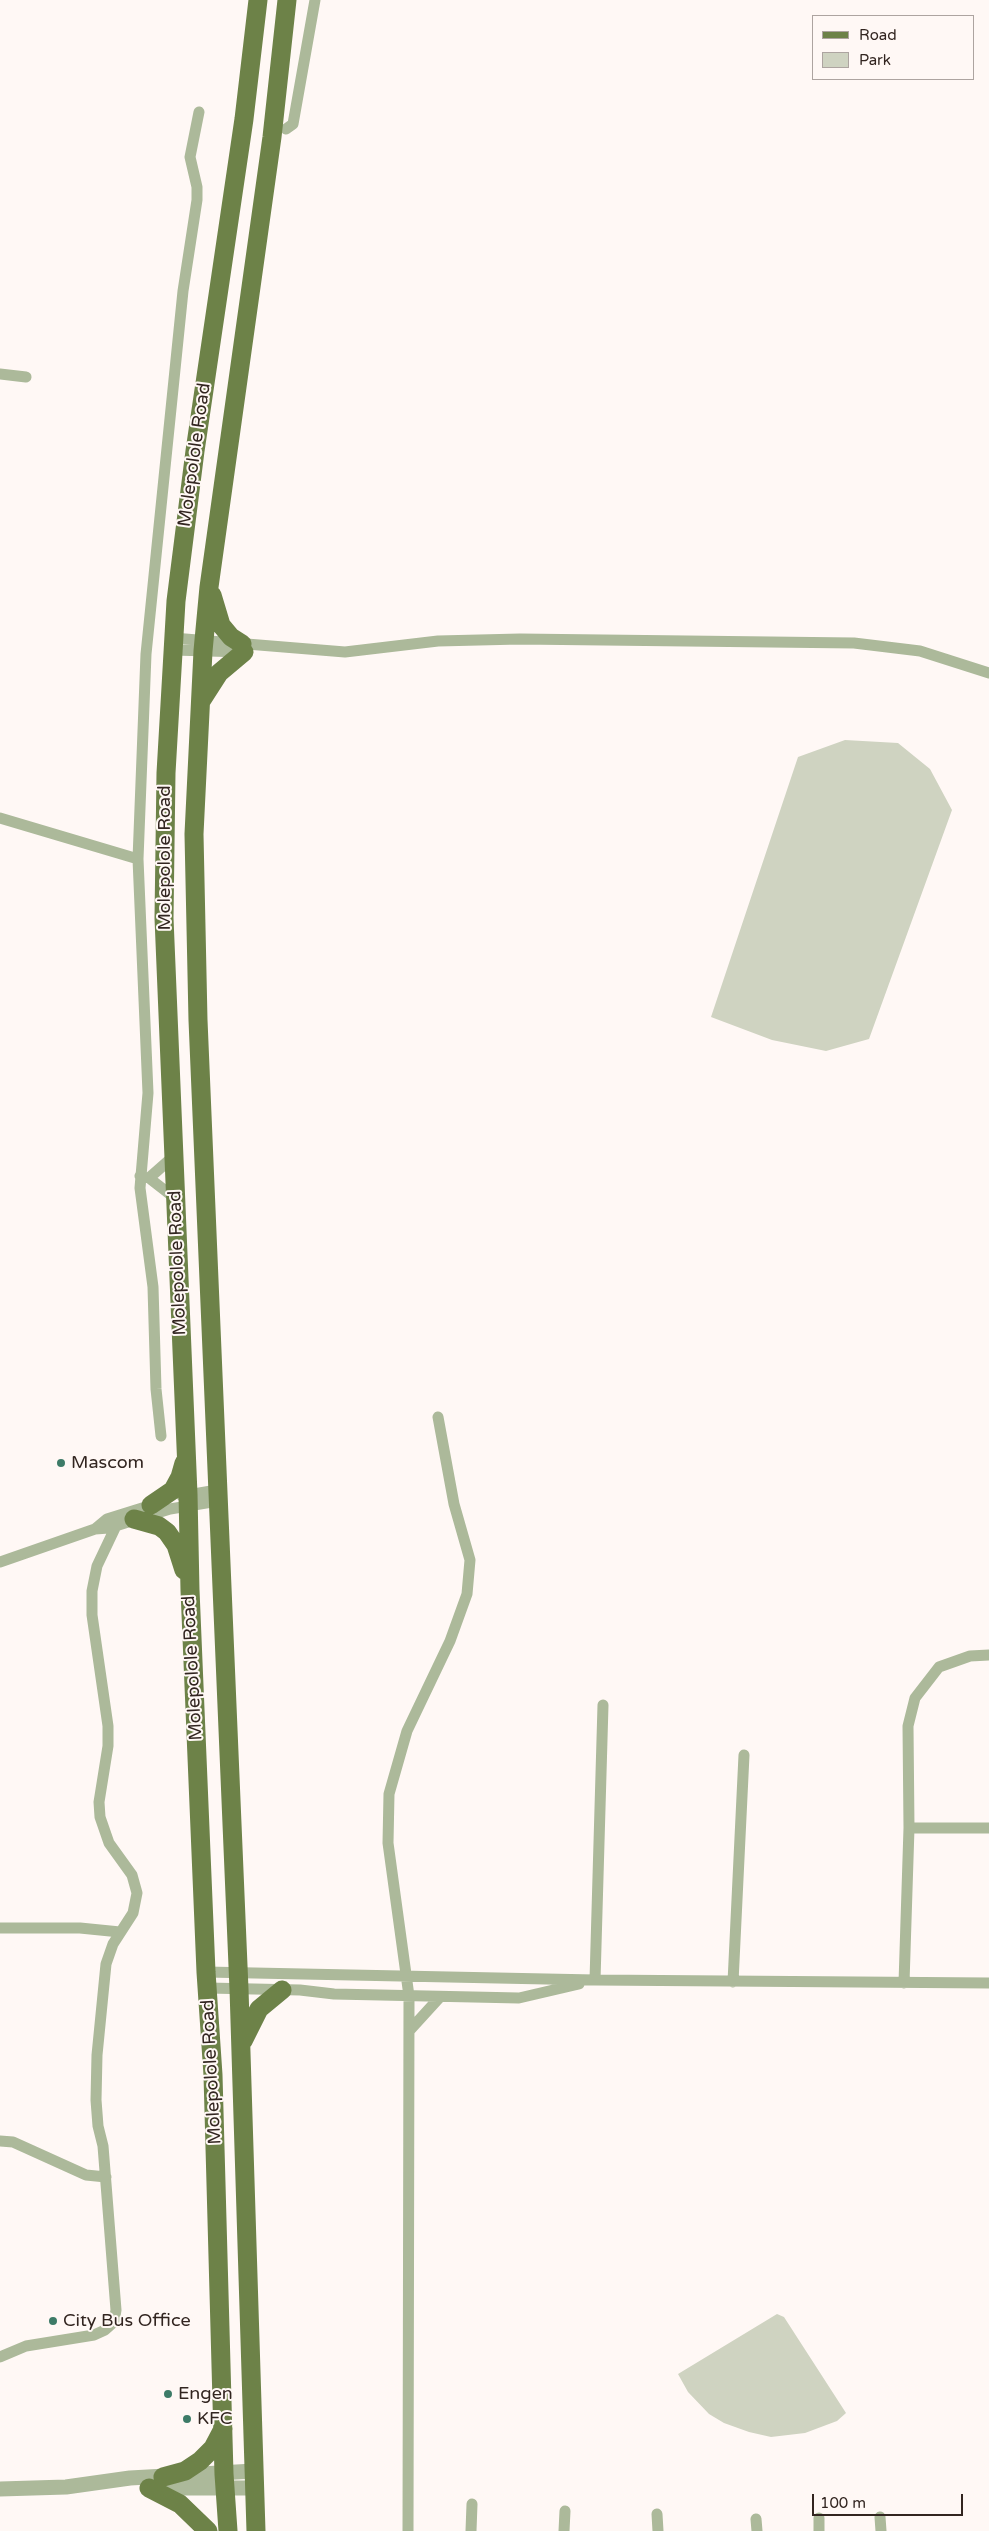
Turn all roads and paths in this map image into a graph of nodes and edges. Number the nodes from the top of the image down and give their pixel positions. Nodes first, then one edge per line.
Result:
1 (258, 0) edge
2 (287, 0) edge
3 (315, 0) edge
4 (199, 112) dead end
5 (286, 129) dead end
6 (0, 374) edge
7 (26, 377) dead end
8 (210, 587) junction
9 (173, 644) junction
10 (204, 646) junction
11 (243, 648) junction
12 (989, 673) edge
13 (200, 704) junction
14 (0, 818) edge
15 (138, 859) junction
16 (174, 1156) junction
17 (145, 1177) junction
18 (176, 1199) junction
19 (438, 1417) dead end
20 (161, 1436) dead end
21 (186, 1456) junction
22 (217, 1495) junction
23 (188, 1500) junction
24 (151, 1505) junction
25 (134, 1519) junction
26 (116, 1526) junction
27 (95, 1529) junction
28 (0, 1562) edge
29 (190, 1590) junction
30 (989, 1655) edge
31 (603, 1706) dead end
32 (744, 1755) dead end
33 (909, 1828) junction
34 (989, 1828) edge
35 (0, 1928) edge
36 (120, 1932) junction
37 (300, 1974) junction
38 (406, 1977) junction
39 (207, 1980) junction
40 (596, 1980) junction
41 (239, 1981) junction
42 (733, 1982) junction
43 (904, 1983) junction
44 (989, 1983) edge
45 (291, 1990) junction
46 (409, 1996) junction
47 (440, 1997) junction
48 (409, 2031) junction
49 (241, 2047) junction
50 (0, 2141) edge
51 (106, 2177) junction
52 (0, 2357) edge
53 (224, 2428) junction
54 (254, 2480) junction
55 (225, 2481) junction
56 (156, 2483) junction
57 (0, 2489) edge
58 (472, 2504) dead end
59 (565, 2511) dead end
60 (657, 2514) dead end
61 (880, 2517) dead end
62 (756, 2518) dead end
63 (819, 2518) dead end
64 (208, 2531) edge
65 (228, 2531) edge
66 (256, 2531) edge
67 (408, 2531) edge
68 (470, 2531) edge
69 (564, 2531) edge
70 (658, 2531) edge
71 (757, 2531) edge
72 (819, 2531) edge
73 (881, 2531) edge

1 - 9 main road, Molepolole Road
2 - 8 main road, Molepolole Road
3 - 5 street
4 - 15 street
6 - 7 street
8 - 10 main road, Molepolole Road
8 - 11 main road
9 - 10 street
9 - 16 main road, Molepolole Road
10 - 11 street
10 - 13 main road, Molepolole Road
11 - 12 street
11 - 13 main road
13 - 22 main road, Molepolole Road
14 - 15 street
15 - 17 street
16 - 17 street
16 - 18 main road, Molepolole Road
17 - 18 street
17 - 20 street
18 - 21 main road, Molepolole Road
19 - 38 street
21 - 23 main road, Molepolole Road
21 - 24 main road
22 - 23 street
22 - 41 main road, Molepolole Road
23 - 24 street
23 - 25 street
23 - 29 main road, Molepolole Road
24 - 27 street
25 - 26 street
25 - 29 main road
26 - 27 street
26 - 36 street
27 - 28 street
29 - 39 main road, Molepolole Road
30 - 33 street
31 - 40 street
32 - 42 street
33 - 34 street
33 - 43 street
35 - 36 street
36 - 51 street
37 - 38 street
37 - 41 street
37 - 45 street
38 - 40 street
38 - 46 street
39 - 41 street
39 - 41 street
39 - 53 main road, Molepolole Road
40 - 42 street
40 - 47 street
41 - 45 street
41 - 49 main road, Molepolole Road
42 - 43 street
43 - 44 street
45 - 46 street
45 - 49 main road
46 - 47 street
46 - 48 street
47 - 48 street
48 - 67 street
49 - 54 main road, Molepolole Road
50 - 51 street
51 - 52 street
53 - 55 main road, Molepolole Road
53 - 56 main road
54 - 55 street
54 - 66 main road, Molepolole Road
55 - 56 street
55 - 65 main road, Molepolole Road
56 - 57 street
56 - 64 main road
58 - 68 street
59 - 69 street
60 - 70 street
61 - 73 street
62 - 71 street
63 - 72 street

